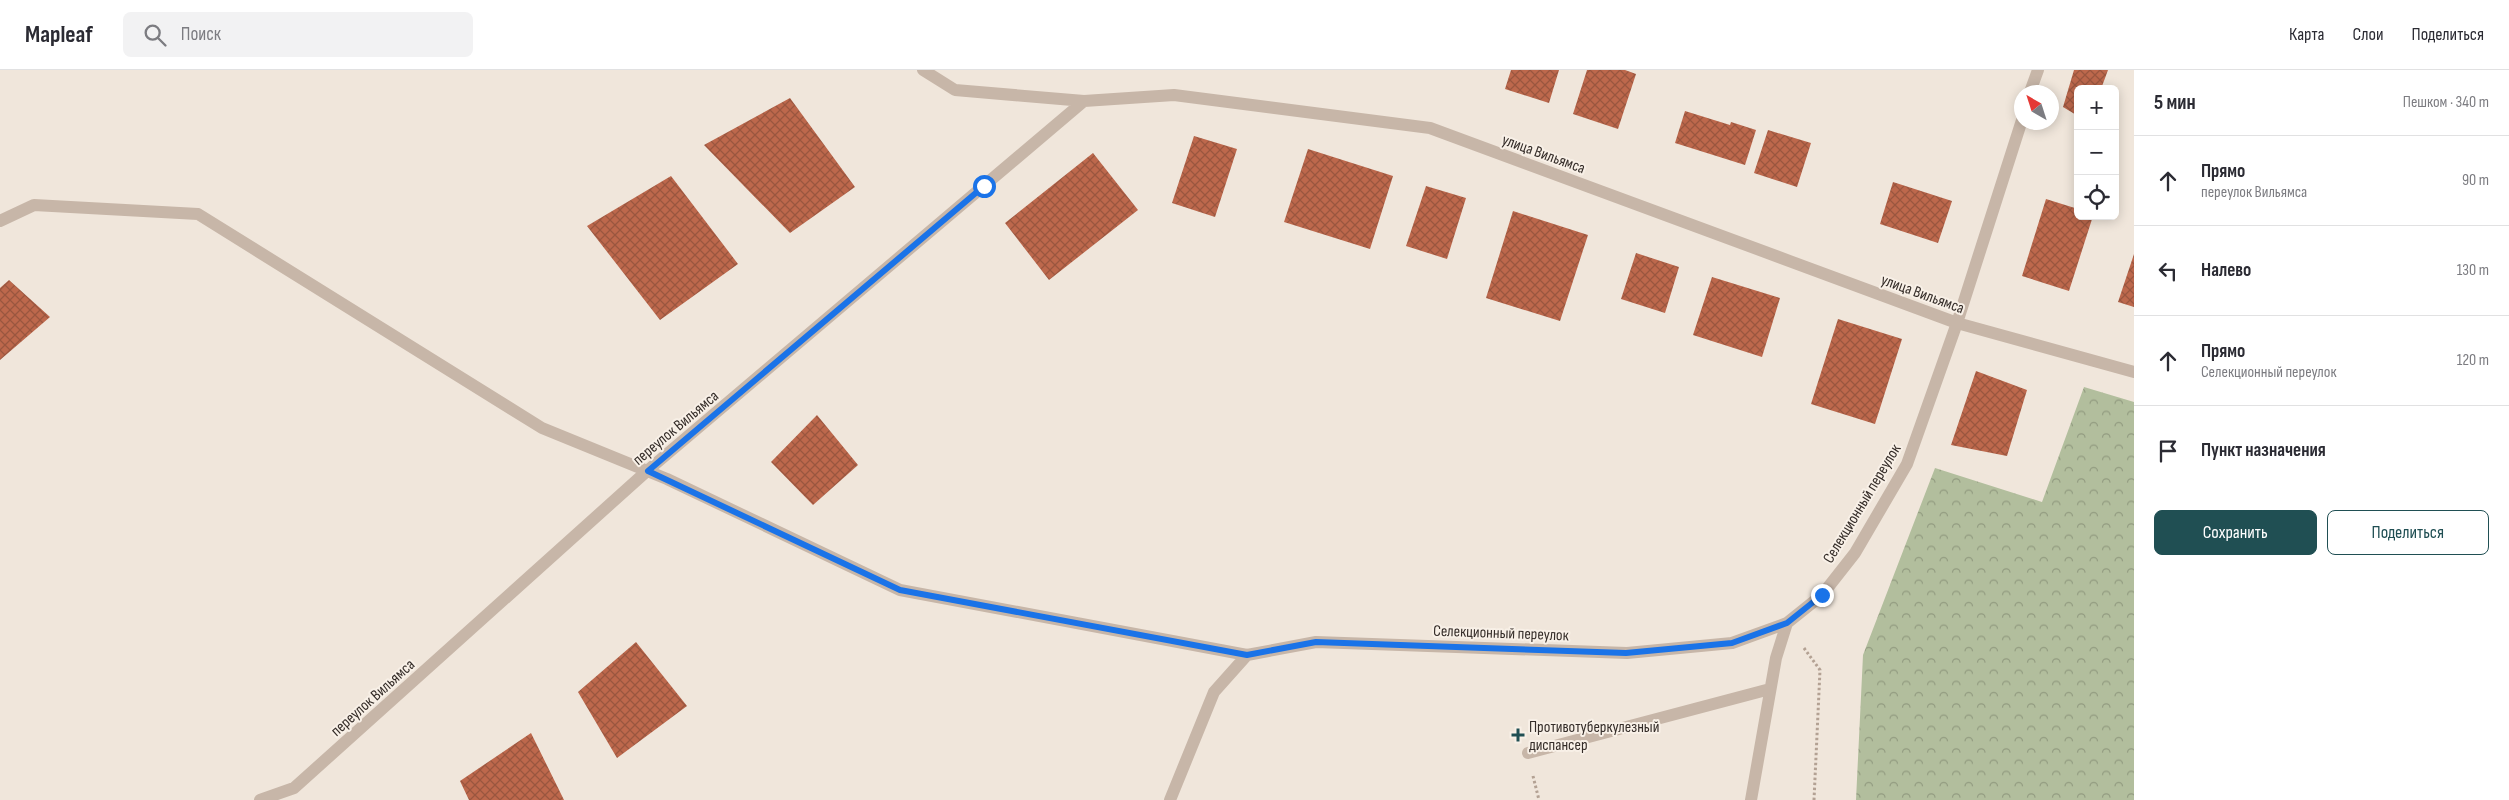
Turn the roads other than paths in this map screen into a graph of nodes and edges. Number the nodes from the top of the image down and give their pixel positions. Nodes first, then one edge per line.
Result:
1 (923, 70) edge
2 (2038, 70) edge
3 (2033, 85) edge
4 (1084, 100) junction
5 (2019, 130) edge
6 (0, 221) edge
7 (1957, 323) junction
8 (2134, 372) edge
9 (648, 471) junction
10 (1787, 623) junction
11 (1247, 655) junction
12 (1770, 689) junction
13 (1528, 753) dead end
14 (296, 794) edge
15 (260, 800) edge
16 (1170, 800) edge
17 (1751, 800) edge

1 - 4 street, улица Вильямса
2 - 3 street
4 - 7 street, улица Вильямса
4 - 9 street, переулок Вильямса
5 - 7 street, Селекционный переулок
6 - 9 street
7 - 8 street, улица Вильямса
7 - 10 street, Селекционный переулок
9 - 11 street
9 - 14 street, переулок Вильямса
10 - 11 street, Селекционный переулок
10 - 12 street
11 - 16 street
12 - 13 street
12 - 17 street
14 - 15 street

